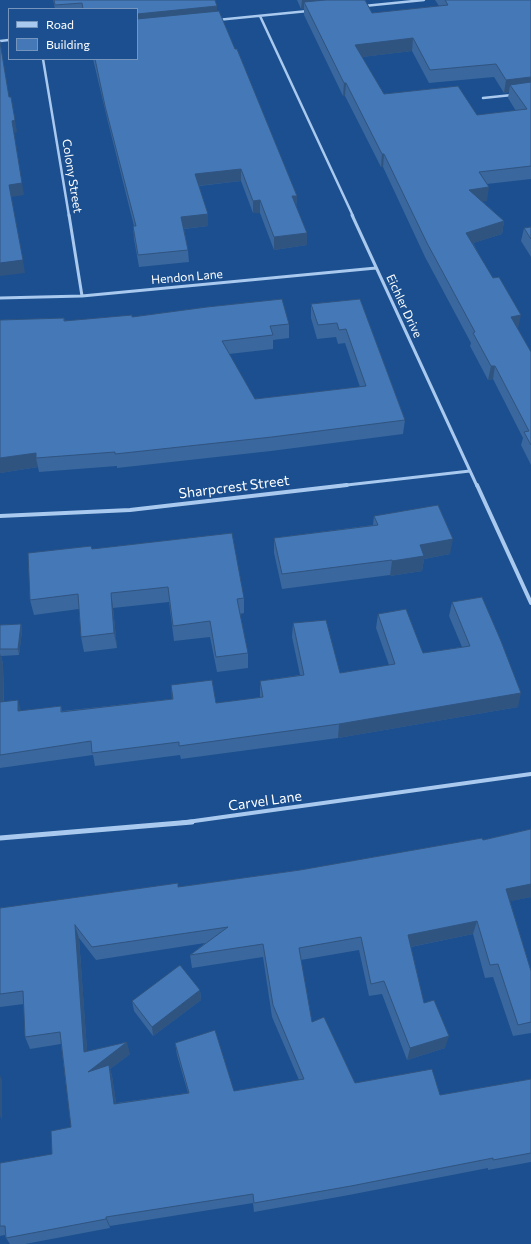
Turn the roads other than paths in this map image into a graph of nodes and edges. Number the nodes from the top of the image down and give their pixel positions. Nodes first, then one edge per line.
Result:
1 (424, 0) edge
2 (402, 1) edge
3 (363, 6) edge
4 (316, 10) edge
5 (260, 16) junction
6 (210, 21) edge
7 (43, 60) edge
8 (517, 94) edge
9 (483, 98) dead end
10 (376, 268) junction
11 (82, 296) junction
12 (0, 298) edge
13 (470, 471) junction
14 (0, 516) edge
15 (531, 603) edge
16 (531, 774) edge
17 (0, 838) edge

1 - 2 street
2 - 3 street
4 - 5 street
5 - 6 street
5 - 10 street, Eichler Drive
7 - 11 street, Colony Street
8 - 9 street
10 - 11 street, Hendon Lane
10 - 13 street, Eichler Drive
11 - 12 street, Hendon Lane
13 - 14 street, Sharpcrest Street
13 - 15 street, Eichler Drive
16 - 17 street, Carvel Lane

